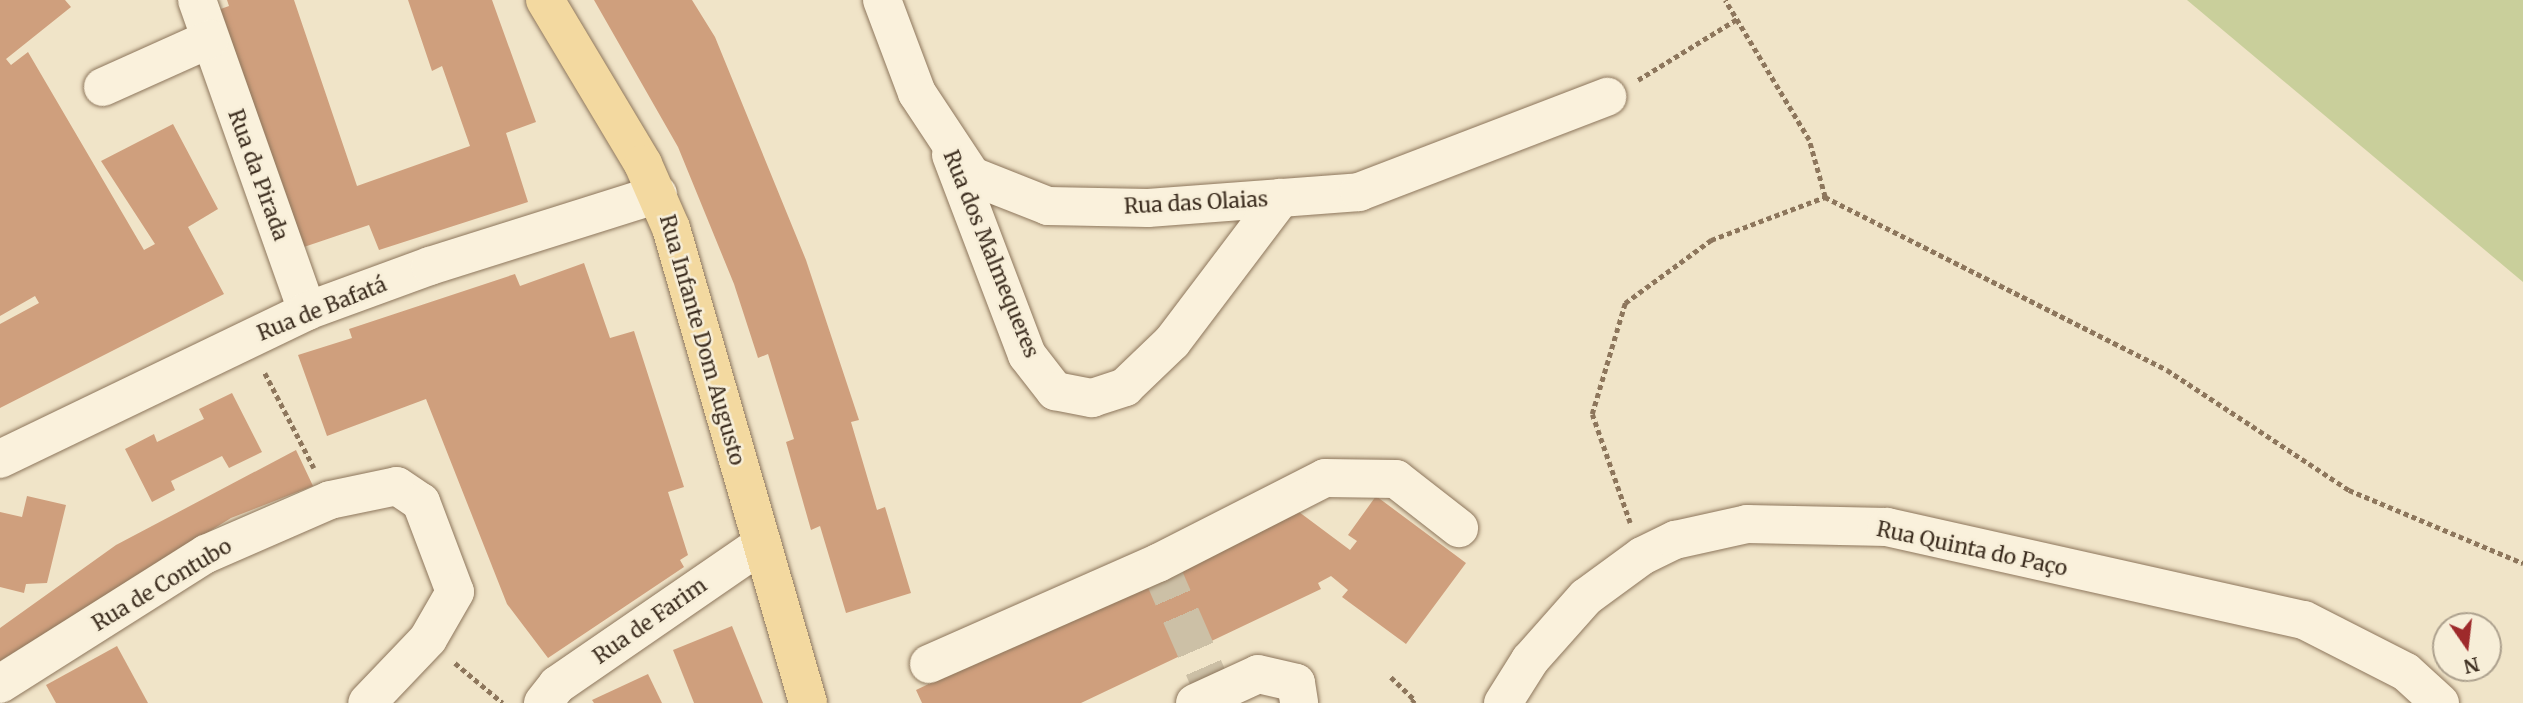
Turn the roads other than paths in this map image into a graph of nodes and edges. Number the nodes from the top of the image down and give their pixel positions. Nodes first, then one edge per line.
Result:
1 (197, 0) edge
2 (545, 0) edge
3 (882, 0) edge
4 (210, 38) junction
5 (103, 87) dead end
6 (1607, 97) road end
7 (941, 129) junction
8 (658, 194) junction
9 (1281, 198) junction
10 (307, 311) junction
11 (0, 459) edge
12 (1460, 528) dead end
13 (762, 544) junction
14 (929, 664) dead end
15 (0, 684) edge
16 (367, 703) edge
17 (543, 703) edge
18 (808, 703) edge
19 (1195, 703) edge
20 (1299, 703) edge
21 (1503, 703) edge
22 (2440, 703) edge

1 - 4 street, Rua da Pirada
2 - 8 main road, Rua Infante Dom Augusto
3 - 7 street, Rua das Olaias
4 - 5 street
4 - 10 street, Rua da Pirada
6 - 9 street, Rua das Olaias
7 - 9 street, Rua das Olaias
7 - 9 street, Rua dos Malmequeres
8 - 10 street, Rua de Bafatá
8 - 13 main road, Rua Infante Dom Augusto
10 - 11 street, Rua de Bafatá
12 - 14 street
13 - 17 street, Rua de Farim
13 - 18 main road, Rua Infante Dom Augusto
15 - 16 street, Rua de Contubo
19 - 20 street
21 - 22 street, Rua Quinta do Paço

